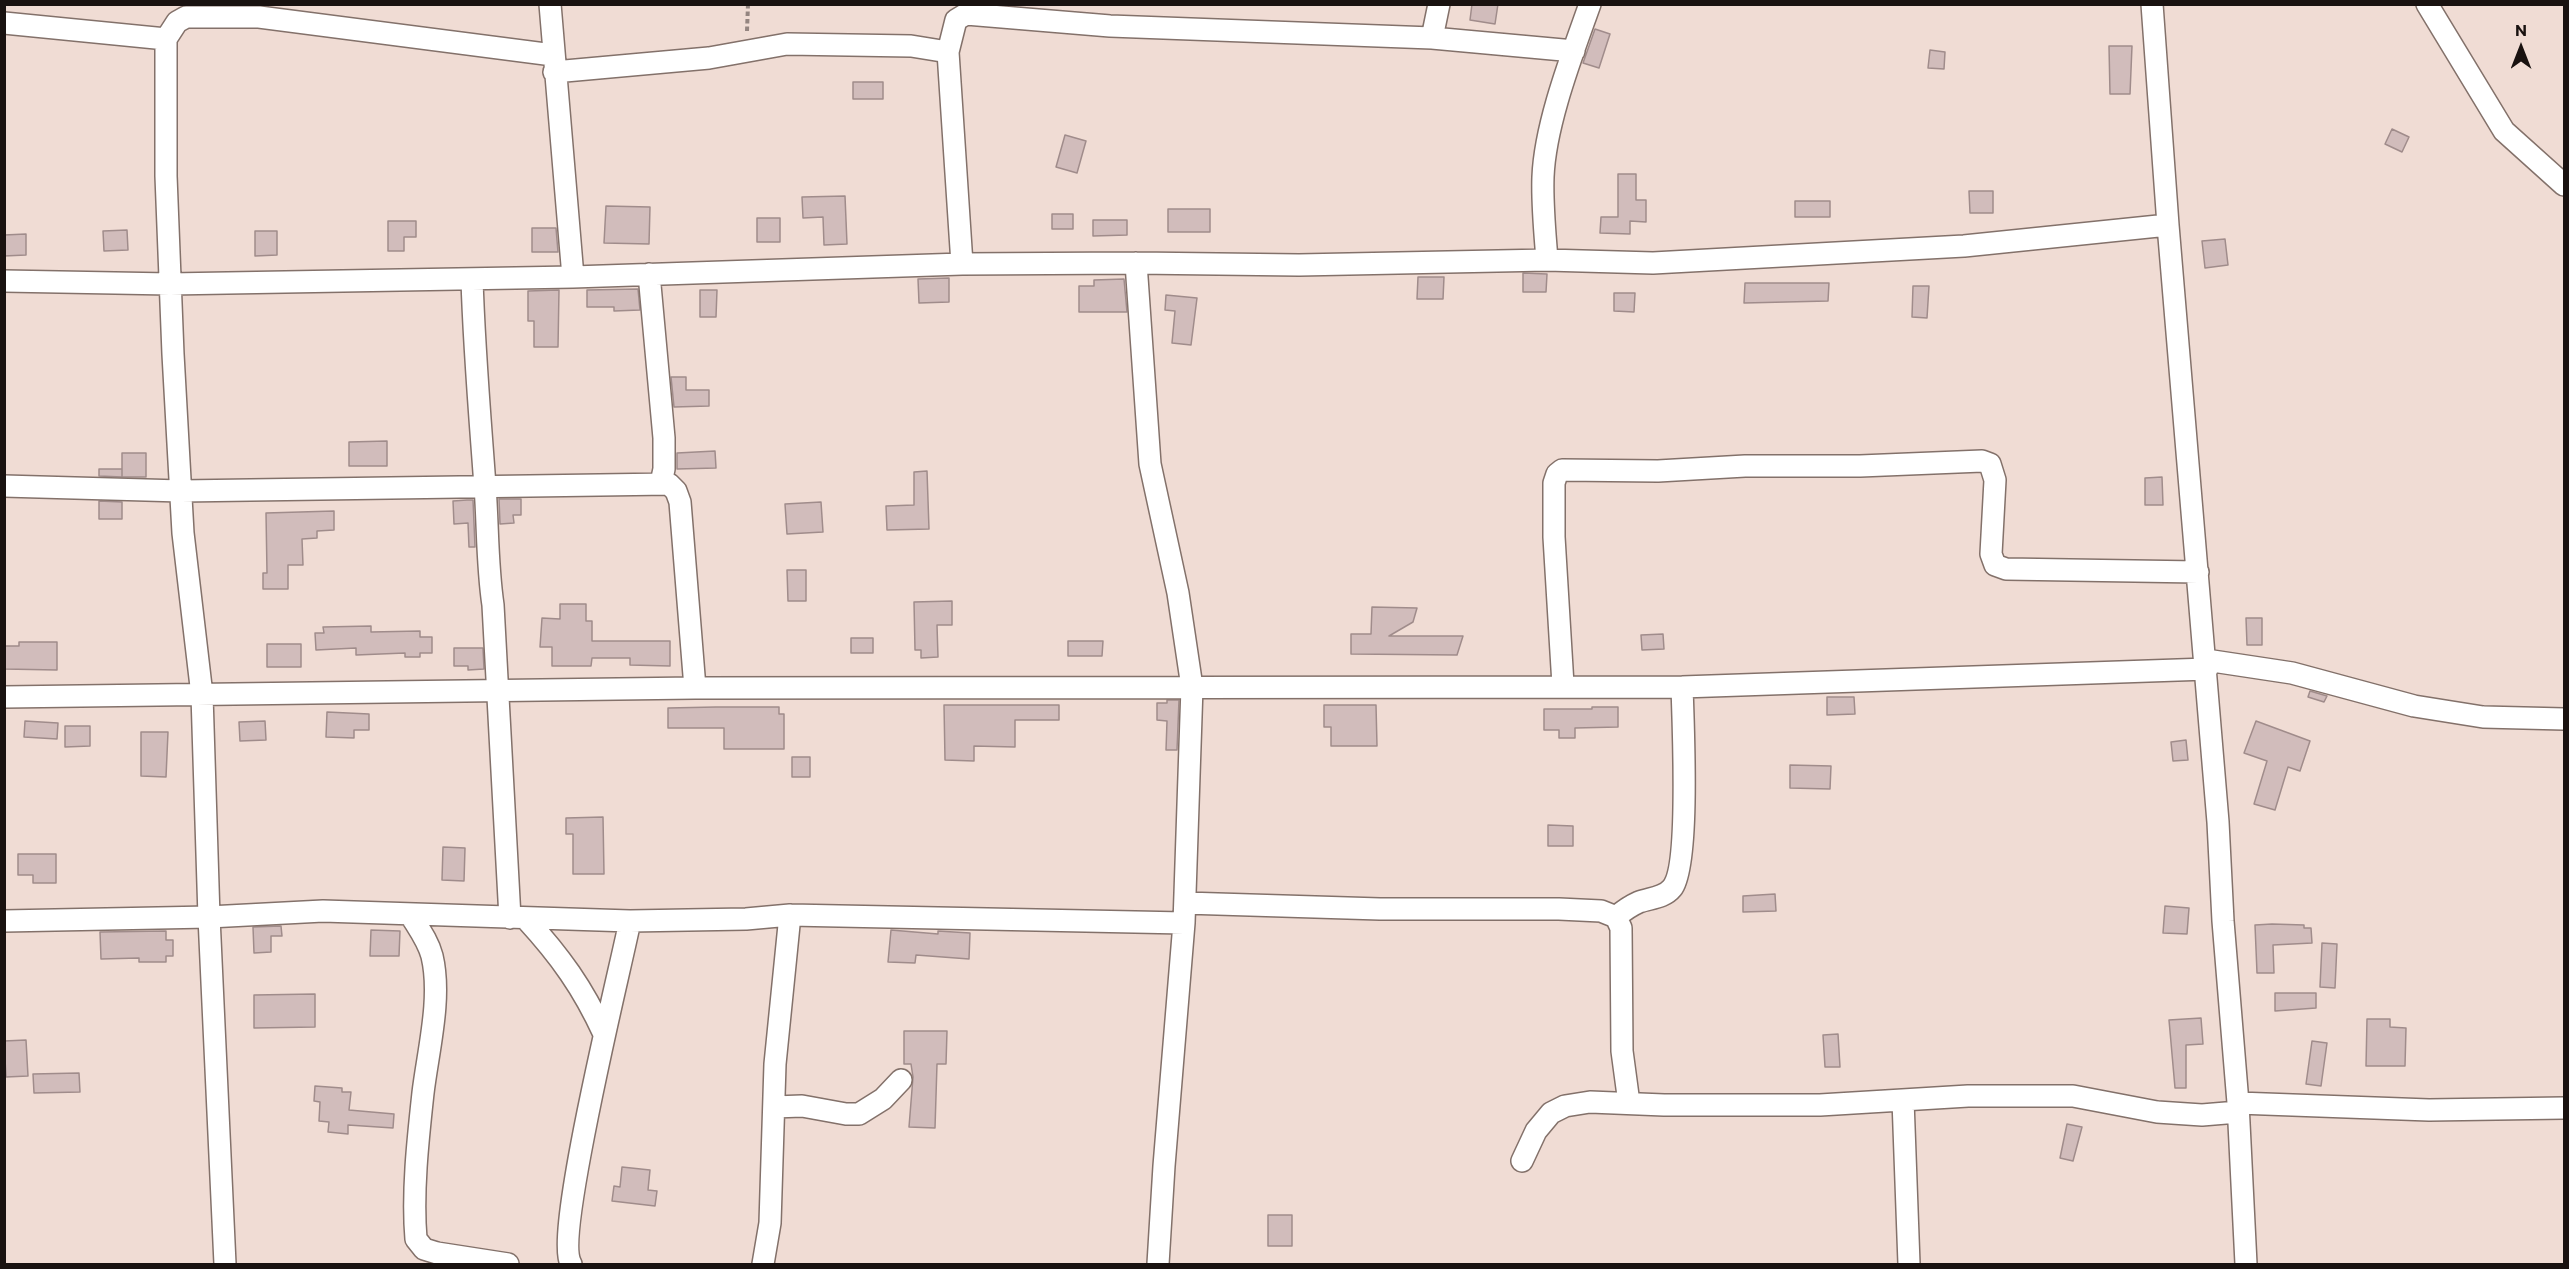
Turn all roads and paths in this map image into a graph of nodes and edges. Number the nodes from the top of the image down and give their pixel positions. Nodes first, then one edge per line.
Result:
1 (550, 4) edge
2 (748, 4) edge
3 (1439, 4) edge
4 (1590, 4) edge
5 (2152, 4) edge
6 (2427, 4) edge
7 (260, 11) edge
8 (4, 23) edge
9 (1432, 38) junction
10 (166, 39) junction
11 (746, 50) junction
12 (1574, 51) junction
13 (948, 52) junction
14 (554, 63) junction
15 (2565, 185) edge
16 (2168, 225) junction
17 (1547, 260) junction
18 (1136, 263) junction
19 (962, 264) junction
20 (649, 274) junction
21 (573, 277) junction
22 (472, 279) junction
23 (4, 281) edge
24 (170, 285) junction
25 (661, 483) junction
26 (4, 486) edge
27 (485, 488) junction
28 (181, 491) junction
29 (2198, 572) junction
30 (2206, 664) junction
31 (1563, 685) junction
32 (1192, 687) junction
33 (1682, 687) junction
34 (695, 688) junction
35 (497, 692) junction
36 (202, 695) junction
37 (4, 698) edge
38 (2565, 719) edge
39 (1184, 913) junction
40 (790, 915) junction
41 (209, 916) junction
42 (411, 916) junction
43 (1616, 916) junction
44 (518, 918) junction
45 (4, 921) edge
46 (630, 921) junction
47 (604, 1034) junction
48 (901, 1080) dead end
49 (1903, 1100) junction
50 (1629, 1103) junction
51 (774, 1107) junction
52 (2238, 1108) junction
53 (2565, 1108) edge
54 (1522, 1161) dead end
55 (565, 1263) edge
56 (225, 1264) edge
57 (508, 1264) edge
58 (764, 1264) edge
59 (1158, 1264) edge
60 (1909, 1264) edge
61 (2246, 1264) edge

1 - 14 street
2 - 11 path
3 - 9 street
4 - 12 street
5 - 16 street
6 - 15 street
7 - 10 street
7 - 14 street
8 - 10 street
9 - 12 street
9 - 13 street
10 - 24 street
11 - 13 street
11 - 14 street
12 - 17 street
13 - 19 street
14 - 21 street
16 - 17 street
16 - 29 street
17 - 18 street
18 - 19 street
18 - 32 street
19 - 20 street
20 - 21 street
20 - 25 street
21 - 22 street
22 - 24 street
22 - 27 street
23 - 24 street
24 - 28 street
25 - 27 street
25 - 34 street
26 - 28 street
27 - 28 street
27 - 35 street
28 - 36 street
29 - 30 street
29 - 31 street
30 - 33 street
30 - 38 street
30 - 52 street
31 - 32 street
31 - 33 street
32 - 34 street
32 - 39 street
33 - 43 street
34 - 35 street
35 - 36 street
35 - 44 street
36 - 37 street
36 - 41 street
39 - 40 street
39 - 43 street
39 - 59 street
40 - 46 street
40 - 51 street
41 - 42 street
41 - 45 street
41 - 56 street
42 - 44 street
42 - 57 street
43 - 50 street
44 - 46 street
44 - 47 street
46 - 47 street
47 - 55 street
48 - 51 street
49 - 50 street
49 - 52 street
49 - 60 street
50 - 54 street
51 - 58 street
52 - 53 street
52 - 61 street

